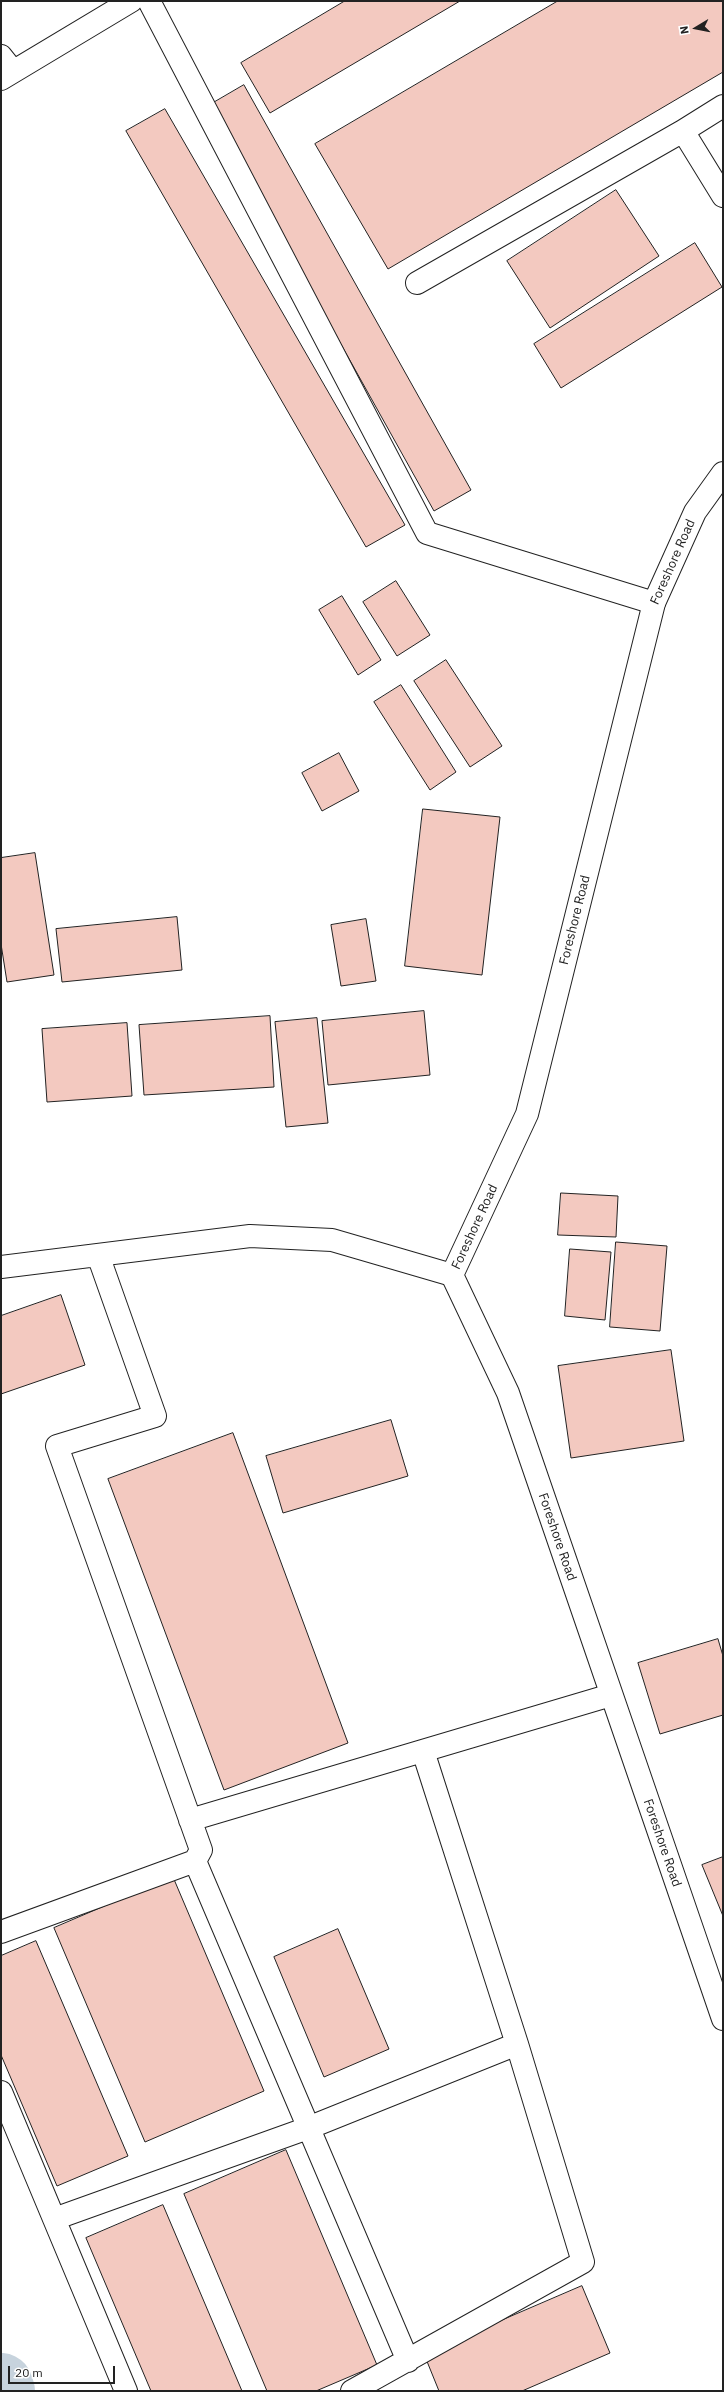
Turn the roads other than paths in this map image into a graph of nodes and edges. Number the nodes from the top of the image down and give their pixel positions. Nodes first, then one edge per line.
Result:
1 (131, 1) edge
2 (149, 1) edge
3 (5, 69) edge
4 (723, 106) edge
5 (683, 131) junction
6 (723, 196) edge
7 (417, 283) dead end
8 (723, 473) edge
9 (654, 603) junction
10 (98, 1255) junction
11 (1, 1267) edge
12 (452, 1275) junction
13 (611, 1695) junction
14 (423, 1751) junction
15 (190, 1820) junction
16 (195, 1861) junction
17 (1, 1932) edge
18 (723, 2019) edge
19 (518, 2044) junction
20 (1, 2092) edge
21 (308, 2128) junction
22 (54, 2219) junction
23 (408, 2361) junction
24 (126, 2391) edge
25 (352, 2391) edge

1 - 3 street
2 - 9 street
4 - 5 street
5 - 6 street
5 - 7 street
8 - 9 street, Foreshore Road
9 - 12 street, Foreshore Road
10 - 11 street
10 - 12 street
10 - 15 street
12 - 13 street, Foreshore Road
13 - 14 street
13 - 18 street, Foreshore Road
14 - 15 street
14 - 19 street
15 - 16 street
16 - 17 street
16 - 21 street
19 - 21 street
19 - 23 street
20 - 22 street
21 - 22 street
21 - 23 street
22 - 24 street
23 - 25 street

